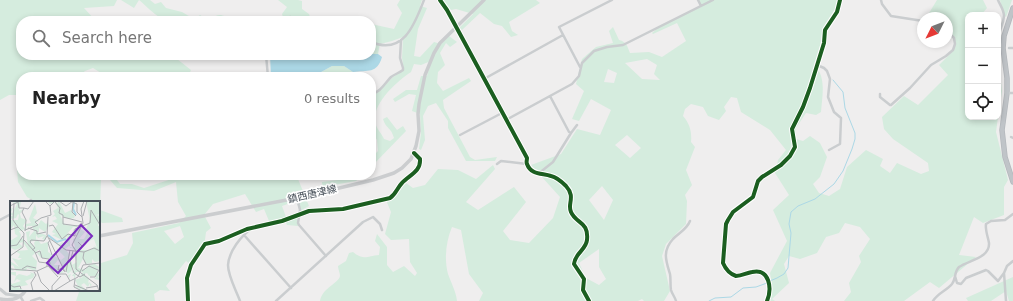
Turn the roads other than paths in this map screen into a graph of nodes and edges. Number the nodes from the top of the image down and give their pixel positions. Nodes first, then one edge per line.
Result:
1 (424, 0) edge
2 (440, 0) edge
3 (484, 0) edge
4 (612, 0) edge
5 (698, 0) edge
6 (713, 0) edge
7 (840, 0) edge
8 (881, 0) edge
9 (998, 0) edge
10 (701, 6) junction
11 (1013, 8) edge
12 (917, 21) edge
13 (456, 27) junction
14 (563, 35) junction
15 (953, 37) edge
16 (401, 40) junction
17 (376, 43) edge
18 (1003, 48) junction
19 (1009, 48) dead end
20 (1013, 48) edge
21 (266, 60) edge
22 (817, 66) junction
23 (580, 67) junction
24 (268, 72) edge
25 (484, 78) junction
26 (376, 92) edge
27 (1006, 93) junction
28 (1013, 93) edge
29 (880, 94) dead end
30 (550, 96) junction
31 (502, 113) junction
32 (506, 120) junction
33 (577, 125) dead end
34 (571, 133) junction
35 (460, 135) dead end
36 (829, 150) dead end
37 (414, 153) junction
38 (497, 164) dead end
39 (527, 164) junction
40 (538, 174) junction
41 (376, 178) edge
42 (370, 180) edge
43 (1013, 182) edge
44 (297, 198) junction
45 (300, 214) junction
46 (1013, 214) edge
47 (10, 215) edge
48 (0, 220) edge
49 (690, 221) dead end
50 (252, 228) junction
51 (382, 230) dead end
52 (244, 235) junction
53 (100, 236) edge
54 (326, 256) junction
55 (1013, 261) edge
56 (1004, 273) junction
57 (954, 274) junction
58 (291, 288) junction
59 (0, 289) edge
60 (25, 291) edge
61 (20, 296) junction
62 (0, 299) edge
63 (23, 301) edge
64 (32, 301) edge
65 (44, 301) edge
66 (188, 301) edge
67 (240, 301) edge
68 (276, 301) edge
69 (589, 301) edge
70 (676, 301) edge
71 (767, 301) edge
72 (933, 301) edge
73 (1006, 301) edge

1 - 16 street
2 - 13 street
3 - 13 main road, 鎮西唐津線
4 - 14 street
5 - 10 street
6 - 10 street
7 - 22 street
8 - 12 street
9 - 18 street
10 - 23 street
11 - 18 highway
13 - 25 street
13 - 37 main road, 鎮西唐津線
14 - 23 street
14 - 25 street
15 - 29 street
16 - 17 street
16 - 26 street
18 - 27 highway
19 - 20 street
21 - 24 street
22 - 36 street
22 - 71 street
23 - 30 street
25 - 31 street
27 - 28 street
27 - 43 highway
30 - 32 street
30 - 34 street
31 - 32 street
31 - 35 street
32 - 39 street
33 - 34 street
34 - 40 street
37 - 41 main road, 鎮西唐津線
37 - 45 street
38 - 39 street
39 - 40 street
40 - 69 street
42 - 44 main road, 鎮西唐津線
44 - 45 street
44 - 53 main road, 鎮西唐津線
45 - 50 street
45 - 54 street
46 - 57 street
47 - 48 street
49 - 70 street
50 - 52 street
50 - 66 street
51 - 54 street
52 - 58 street
52 - 67 street
54 - 58 street
55 - 56 street
56 - 57 street
56 - 73 street
57 - 72 street
58 - 68 street
59 - 61 street
60 - 61 main road
61 - 62 main road
61 - 63 street
64 - 65 street

